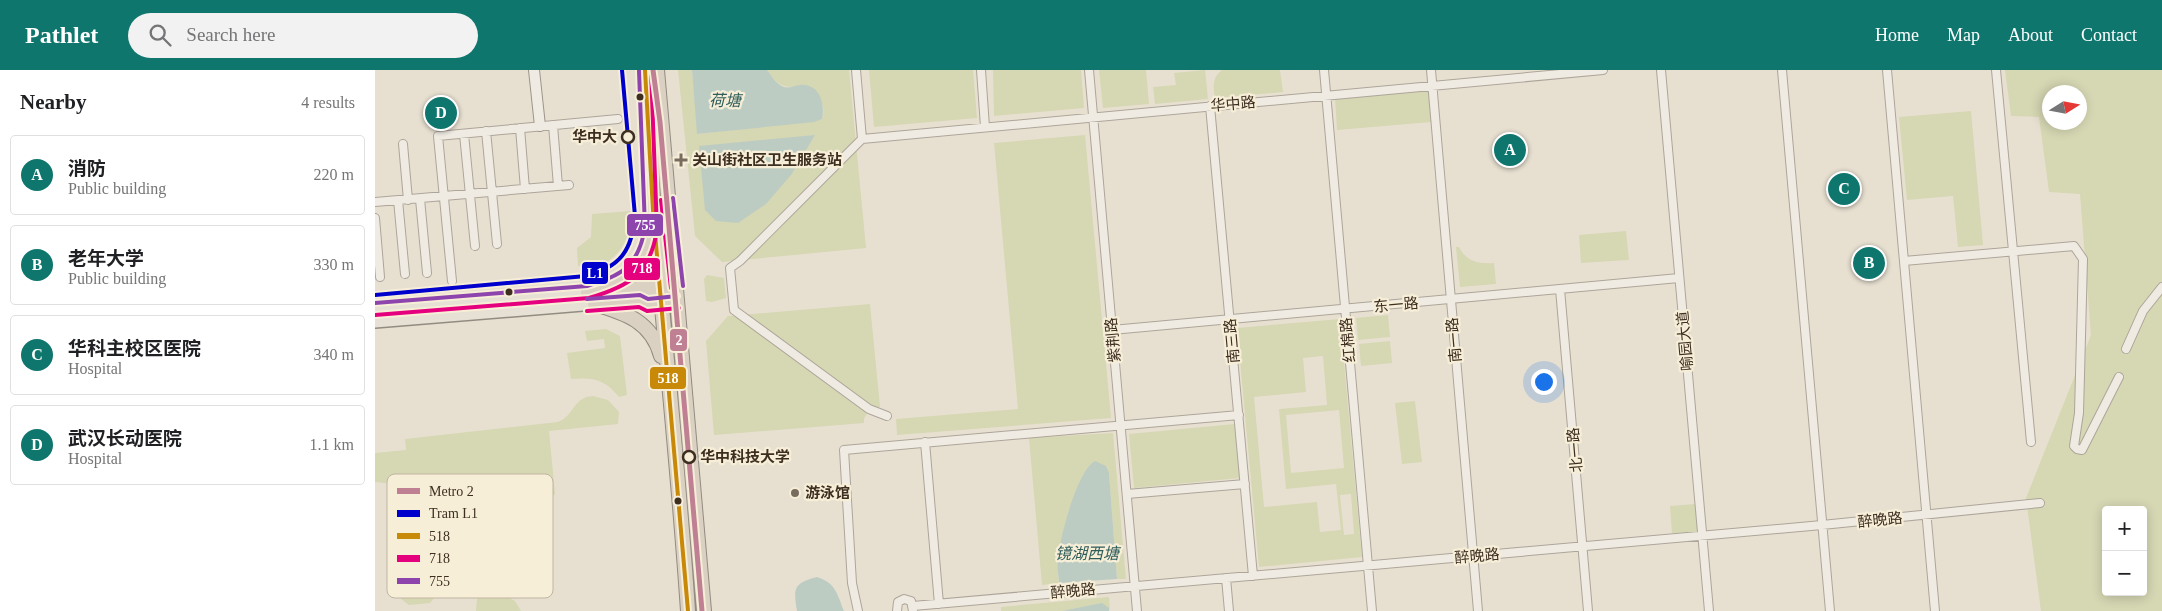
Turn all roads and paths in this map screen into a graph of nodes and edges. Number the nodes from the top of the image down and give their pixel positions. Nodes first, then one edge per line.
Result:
1 (534, 70) edge
2 (645, 70) edge
3 (657, 70) edge
4 (856, 70) edge
5 (981, 70) edge
6 (1089, 70) edge
7 (1324, 70) edge
8 (1431, 70) edge
9 (1603, 70) edge
10 (1661, 70) edge
11 (1781, 70) edge
12 (1887, 70) edge
13 (1996, 70) edge
14 (1541, 73) edge
15 (1432, 86) junction
16 (1326, 96) junction
17 (1210, 106) junction
18 (1093, 117) junction
19 (618, 119) dead end
20 (553, 125) junction
21 (540, 126) junction
22 (985, 127) junction
23 (520, 128) junction
24 (486, 132) junction
25 (464, 134) junction
26 (862, 139) junction
27 (403, 144) dead end
28 (569, 185) dead end
29 (558, 186) junction
30 (525, 189) junction
31 (492, 192) junction
32 (470, 194) junction
33 (444, 196) junction
34 (420, 198) junction
35 (398, 200) junction
36 (408, 200) junction
37 (375, 202) edge
38 (653, 213) junction
39 (375, 218) edge
40 (497, 244) dead end
41 (475, 246) dead end
42 (2013, 252) junction
43 (1904, 261) junction
44 (427, 273) dead end
45 (405, 274) dead end
46 (380, 277) dead end
47 (1679, 278) junction
48 (452, 282) dead end
49 (677, 286) junction
50 (2162, 287) edge
51 (660, 288) junction
52 (1561, 289) junction
53 (592, 298) junction
54 (1451, 300) junction
55 (678, 302) junction
56 (662, 304) junction
57 (375, 309) edge
58 (1345, 310) junction
59 (1230, 320) junction
60 (375, 322) edge
61 (1112, 330) junction
62 (2126, 349) dead end
63 (2119, 376) dead end
64 (671, 394) junction
65 (1239, 415) junction
66 (887, 416) dead end
67 (1121, 426) junction
68 (925, 442) junction
69 (2031, 442) dead end
70 (1245, 484) junction
71 (1127, 494) junction
72 (2039, 503) dead end
73 (1927, 515) junction
74 (1822, 525) junction
75 (1702, 536) junction
76 (1583, 546) junction
77 (1473, 556) junction
78 (1368, 565) junction
79 (1253, 576) junction
80 (1226, 578) junction
81 (1135, 586) junction
82 (939, 604) junction
83 (913, 609) edge
84 (688, 611) edge
85 (704, 611) edge
86 (858, 611) edge
87 (895, 611) edge
88 (1137, 611) edge
89 (1229, 611) edge
90 (1372, 611) edge
91 (1478, 611) edge
92 (1588, 611) edge
93 (1709, 611) edge
94 (1830, 611) edge
95 (1935, 611) edge

1 - 21 street
2 - 38 highway
3 - 49 highway
4 - 26 street
5 - 22 street
6 - 18 street, 紫荆路
7 - 16 street, 红棉路
8 - 15 street, 南一路
9 - 14 street, 华中路
10 - 47 street, 喻园大道
11 - 74 street
12 - 43 street
13 - 42 street
14 - 15 street, 华中路
15 - 16 street, 华中路
15 - 54 street, 南一路
16 - 17 street, 华中路
16 - 58 street, 红棉路
17 - 18 street, 华中路
17 - 59 street, 南三路
18 - 22 street, 华中路
18 - 61 street, 紫荆路
19 - 20 street
20 - 21 street
20 - 29 street
21 - 23 street
22 - 26 street, 华中路
23 - 24 street
23 - 30 street
24 - 25 street
24 - 31 street
25 - 32 street
25 - 33 street
26 - 66 street
27 - 36 street
28 - 29 street
29 - 30 street
30 - 31 street
31 - 32 street
31 - 40 street
32 - 33 street
32 - 41 street
33 - 34 street
33 - 48 street
34 - 36 street
34 - 44 street
35 - 36 street
35 - 37 street
35 - 45 street
38 - 51 highway
38 - 53 highway
39 - 46 street
42 - 43 street
42 - 63 street
42 - 69 street
43 - 73 street
47 - 52 street, 东一路
47 - 75 street, 喻园大道
49 - 51 highway
49 - 55 highway
50 - 62 street
51 - 53 highway
51 - 56 highway
52 - 54 street, 东一路
52 - 76 street, 北一路
53 - 56 highway
53 - 57 main road
53 - 60 main road
53 - 64 highway
54 - 58 street, 东一路
54 - 77 street, 南一路
55 - 56 highway
55 - 85 highway
56 - 64 highway
58 - 59 street, 东一路
58 - 78 street, 红棉路
59 - 61 street, 东一路
59 - 65 street, 南三路
61 - 67 street, 紫荆路
64 - 84 highway
65 - 67 street
65 - 70 street, 南三路
67 - 68 street
67 - 71 street, 紫荆路
68 - 82 street
68 - 86 street
70 - 71 street
70 - 79 street, 南三路
71 - 81 street, 紫荆路
72 - 73 street, 醉晚路
73 - 74 street, 醉晚路
73 - 95 street
74 - 75 street, 醉晚路
74 - 94 street
75 - 76 street, 醉晚路
75 - 93 street, 喻园大道
76 - 77 street, 醉晚路
76 - 92 street, 北一路
77 - 78 street, 醉晚路
77 - 91 street, 南一路
78 - 79 street, 醉晚路
78 - 90 street, 红棉路
79 - 80 street, 醉晚路
80 - 81 street, 醉晚路
80 - 89 street
81 - 82 street, 醉晚路
81 - 88 street, 紫荆路
82 - 83 street, 醉晚路
83 - 87 street, 醉晚路

